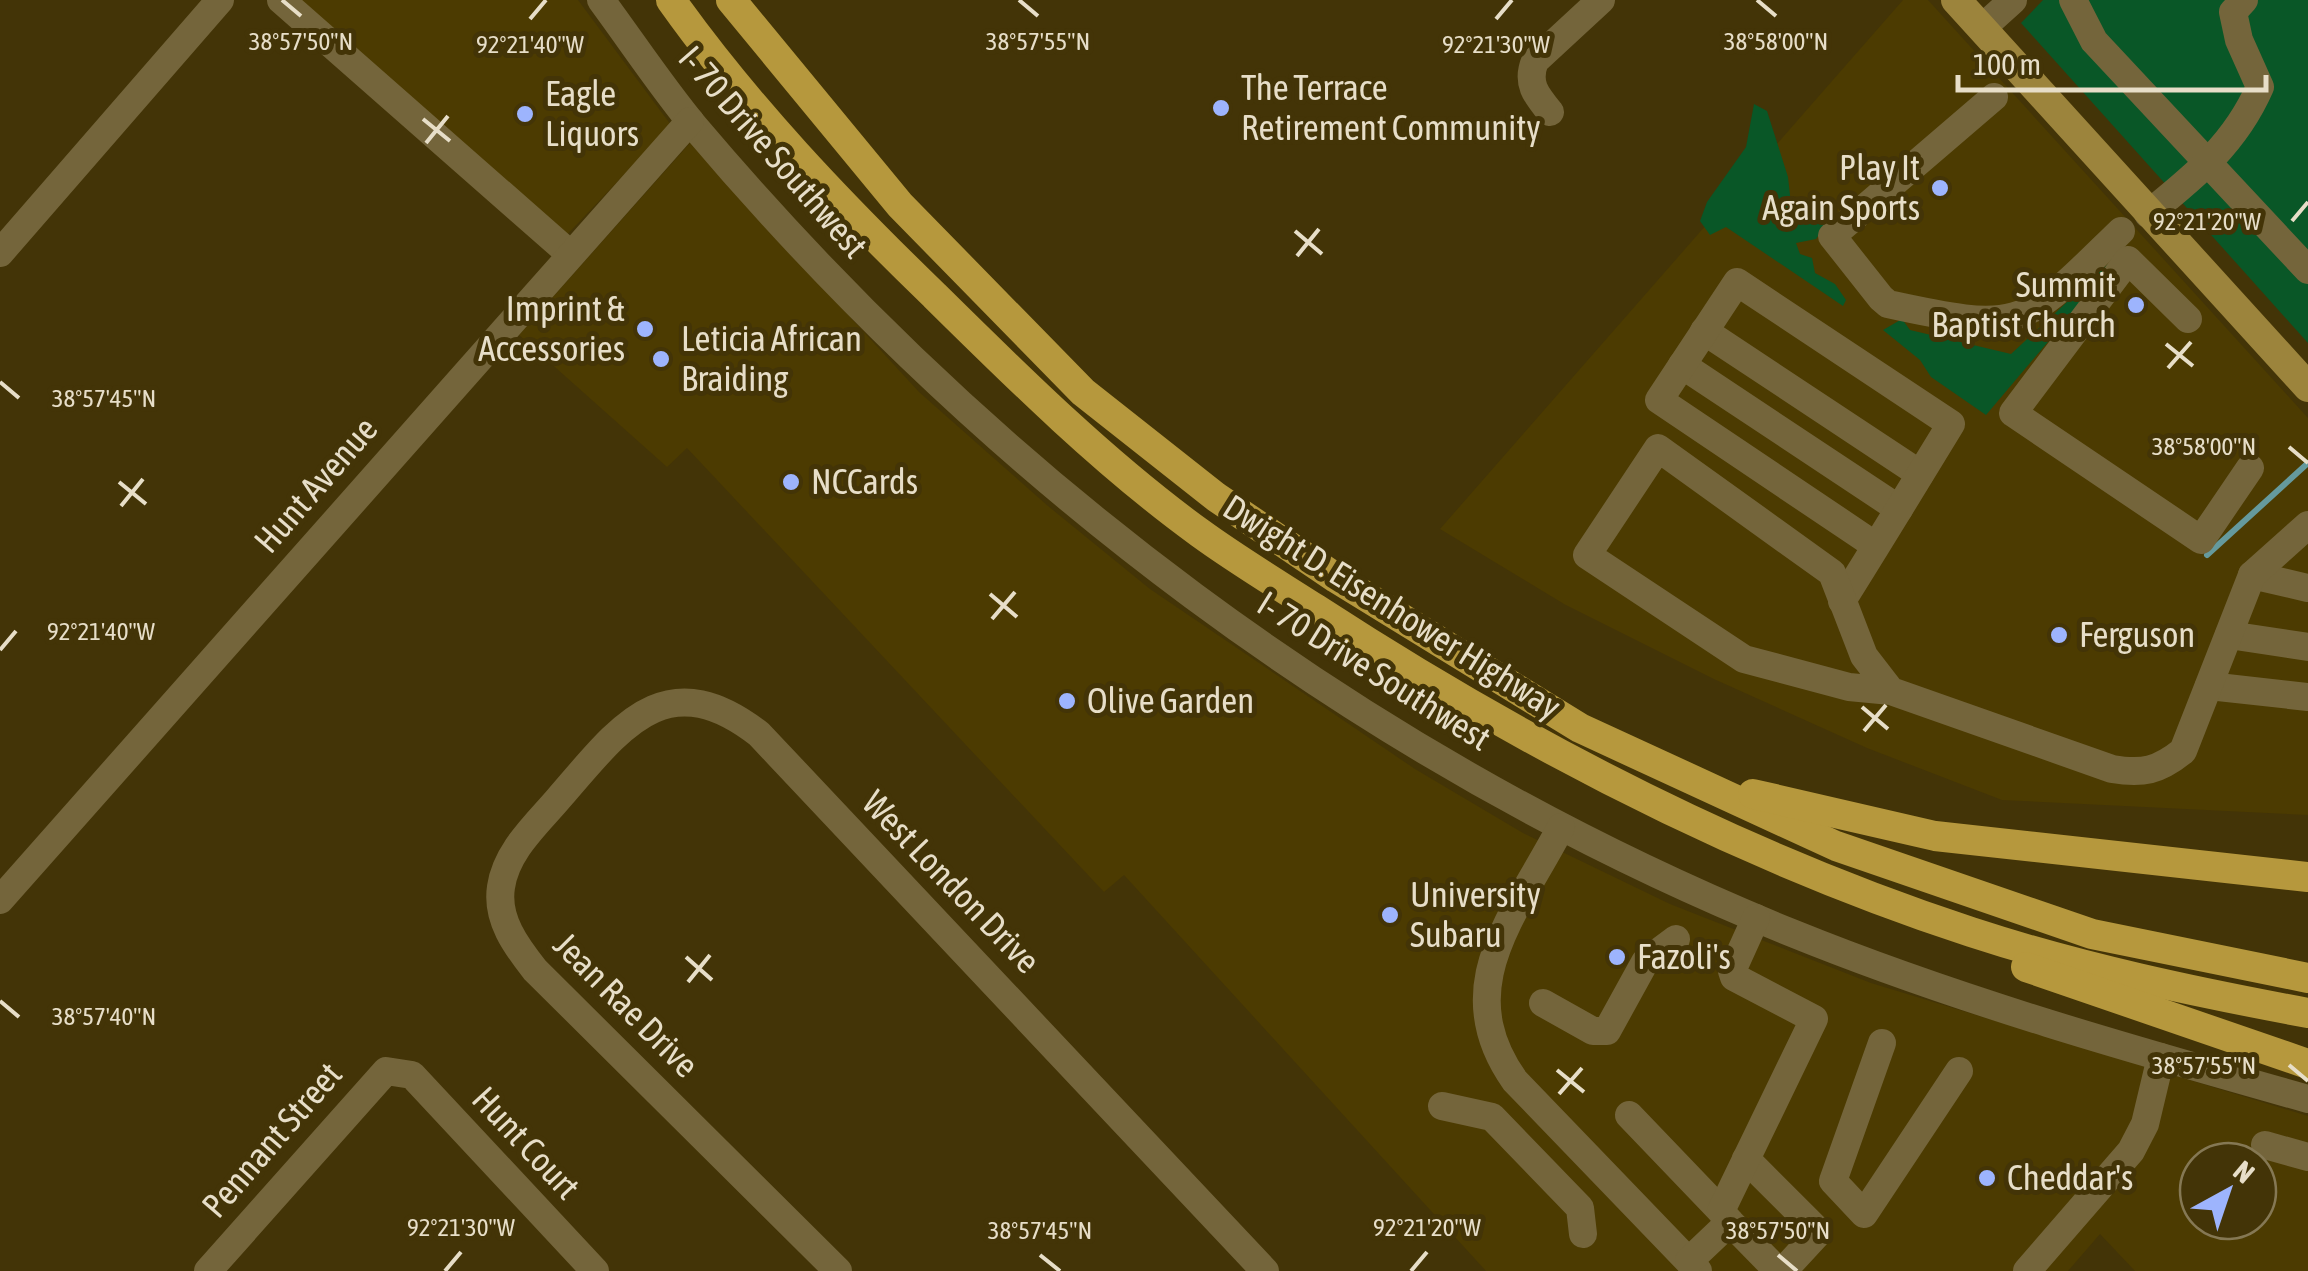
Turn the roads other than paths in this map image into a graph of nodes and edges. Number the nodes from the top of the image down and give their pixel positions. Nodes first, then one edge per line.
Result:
1 (220, 0) edge
2 (281, 0) edge
3 (601, 0) edge
4 (671, 0) edge
5 (731, 0) edge
6 (1601, 0) edge
7 (1956, 0) edge
8 (2012, 0) edge
9 (2073, 0) edge
10 (2244, 0) edge
11 (1982, 28) junction
12 (1994, 97) dead end
13 (1550, 112) dead end
14 (690, 122) junction
15 (2208, 166) junction
16 (2148, 214) junction
17 (2120, 231) dead end
18 (0, 252) edge
19 (570, 254) junction
20 (2308, 270) edge
21 (2188, 318) dead end
22 (1704, 331) junction
23 (1682, 364) junction
24 (2308, 386) edge
25 (2250, 468) dead end
26 (1920, 474) junction
27 (1899, 509) junction
28 (2308, 525) edge
29 (1876, 546) junction
30 (2252, 575) junction
31 (2308, 588) edge
32 (1842, 602) junction
33 (2229, 634) junction
34 (2308, 647) edge
35 (2209, 686) junction
36 (1891, 691) junction
37 (2308, 697) edge
38 (688, 701) joint
39 (1688, 778) junction
40 (1561, 827) junction
41 (2308, 877) edge
42 (0, 900) edge
43 (1756, 918) junction
44 (1973, 933) junction
45 (1676, 939) dead end
46 (2308, 978) edge
47 (1543, 1004) dead end
48 (2308, 1013) edge
49 (1882, 1043) dead end
50 (2161, 1057) junction
51 (2308, 1064) edge
52 (399, 1071) joint
53 (1959, 1071) dead end
54 (1522, 1088) junction
55 (2308, 1100) edge
56 (1442, 1106) dead end
57 (1629, 1115) dead end
58 (1492, 1118) junction
59 (2278, 1149) edge
60 (2308, 1157) edge
61 (1746, 1158) junction
62 (1726, 1216) junction
63 (1583, 1234) dead end
64 (1693, 1266) edge
65 (208, 1271) edge
66 (595, 1271) edge
67 (838, 1271) edge
68 (1265, 1271) edge
69 (1780, 1271) edge
70 (2028, 1271) edge

1 - 18 street
2 - 19 street
3 - 14 street, I- 70 Drive Southwest
4 - 44 highway, Dwight D. Eisenhower Highway
5 - 39 highway, Dwight D. Eisenhower Highway
6 - 13 street
7 - 11 main road
8 - 11 street
9 - 15 street
10 - 15 street
11 - 16 main road
12 - 17 street
14 - 19 street, Hunt Avenue
14 - 40 street, I- 70 Drive Southwest
15 - 16 street
15 - 20 street
16 - 24 main road
19 - 42 street, Hunt Avenue
21 - 25 street
22 - 23 street
22 - 26 street
22 - 26 street
23 - 27 street
23 - 29 street
26 - 27 street
27 - 29 street
28 - 30 street
29 - 32 street
30 - 31 street
30 - 33 street
32 - 36 street
32 - 36 street
33 - 34 street
33 - 35 street
35 - 36 street
35 - 37 street
38 - 67 street, Jean Rae Drive
38 - 68 street, West London Drive
39 - 41 highway
39 - 46 highway, Dwight D. Eisenhower Highway
40 - 43 street, I- 70 Drive Southwest
40 - 54 street
43 - 50 street, I- 70 Drive Southwest
43 - 61 street
44 - 48 highway, Dwight D. Eisenhower Highway
44 - 51 highway
45 - 47 street
49 - 53 street
50 - 55 street, I- 70 Drive Southwest
50 - 70 street
52 - 65 street, Pennant Street
52 - 66 street, Hunt Court
54 - 58 street
54 - 64 street
56 - 58 street
57 - 62 street
58 - 63 street
59 - 60 street
61 - 62 street
61 - 69 street
62 - 64 street
62 - 69 street

